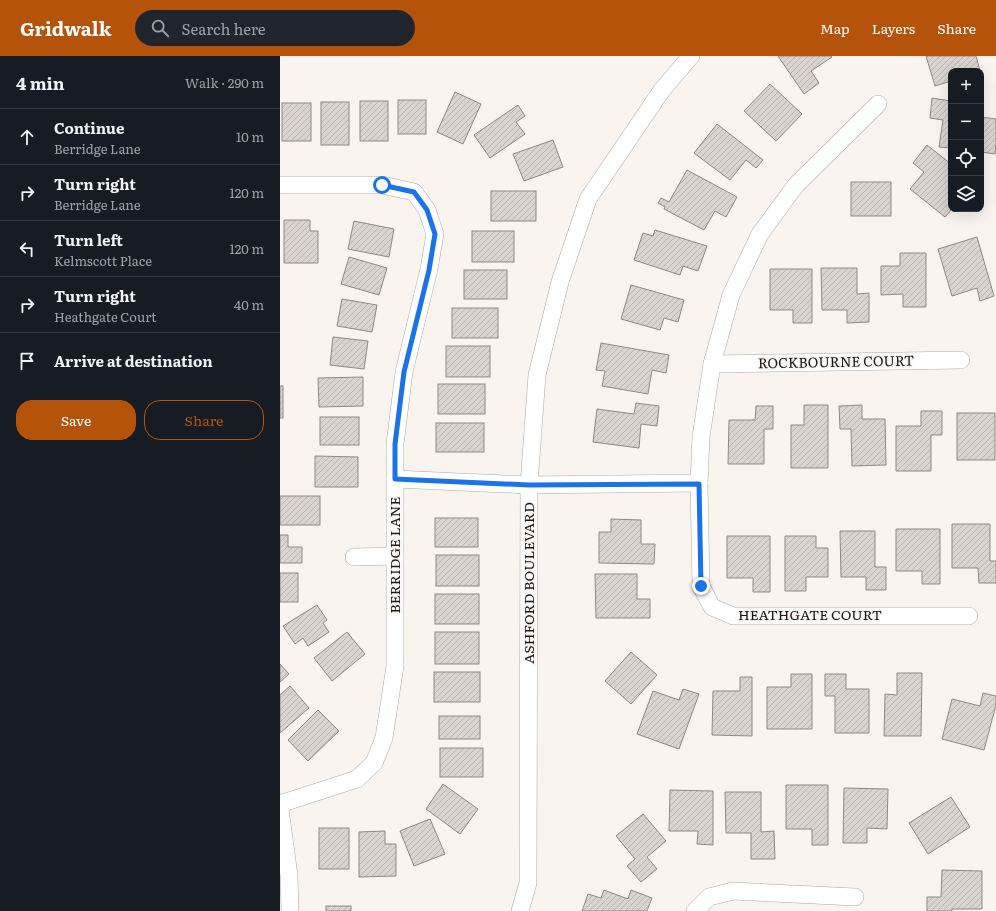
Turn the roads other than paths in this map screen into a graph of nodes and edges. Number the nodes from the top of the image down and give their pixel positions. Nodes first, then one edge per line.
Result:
1 (691, 56) edge
2 (878, 104) dead end
3 (280, 185) edge
4 (961, 360) dead end
5 (712, 364) junction
6 (395, 479) junction
7 (699, 484) junction
8 (529, 485) junction
9 (395, 556) junction
10 (354, 557) dead end
11 (969, 616) dead end
12 (280, 804) edge
13 (280, 809) edge
14 (855, 897) dead end
15 (290, 911) edge
16 (520, 911) edge
17 (695, 911) edge

1 - 8 street, ASHFORD BOULEVARD
2 - 5 street, HEATHGATE COURT
3 - 6 street, BERRIDGE LANE
4 - 5 street, ROCKBOURNE COURT
5 - 7 street, HEATHGATE COURT
6 - 8 street
6 - 9 street, BERRIDGE LANE
7 - 8 street
7 - 11 street, HEATHGATE COURT
8 - 16 street, ASHFORD BOULEVARD
9 - 10 street
9 - 12 street, BERRIDGE LANE
13 - 15 street
14 - 17 street

